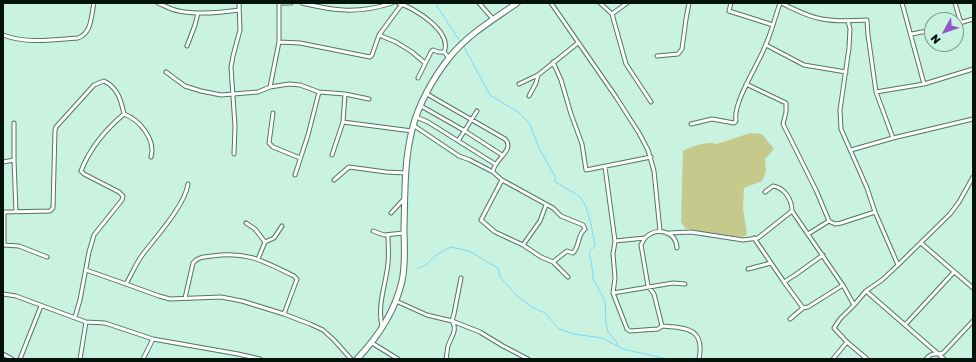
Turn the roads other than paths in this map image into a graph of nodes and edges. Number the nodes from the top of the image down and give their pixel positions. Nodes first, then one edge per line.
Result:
1 (94, 3) edge
2 (158, 3) edge
3 (239, 3) edge
4 (279, 3) edge
5 (292, 3) edge
6 (302, 3) edge
7 (392, 3) edge
8 (398, 3) edge
9 (479, 3) edge
10 (517, 3) edge
11 (551, 3) edge
12 (600, 3) edge
13 (627, 3) edge
14 (689, 3) edge
15 (731, 3) edge
16 (780, 3) edge
17 (902, 3) edge
18 (402, 4) junction
19 (239, 10) junction
20 (198, 13) junction
21 (612, 14) junction
22 (493, 19) junction
23 (848, 21) junction
24 (773, 25) junction
25 (924, 32) edge
26 (912, 34) junction
27 (3, 35) edge
28 (379, 35) junction
29 (278, 42) junction
30 (578, 43) junction
31 (766, 45) junction
32 (187, 46) dead end
33 (444, 52) junction
34 (657, 56) dead end
35 (449, 58) junction
36 (553, 62) junction
37 (425, 63) junction
38 (973, 69) edge
39 (166, 72) dead end
40 (846, 72) junction
41 (538, 75) junction
42 (418, 78) dead end
43 (519, 84) dead end
44 (746, 84) junction
45 (924, 84) junction
46 (270, 87) junction
47 (319, 92) junction
48 (876, 92) junction
49 (232, 93) junction
50 (344, 94) junction
51 (427, 94) junction
52 (529, 96) dead end
53 (369, 99) dead end
54 (650, 102) dead end
55 (420, 106) junction
56 (477, 111) dead end
57 (273, 113) dead end
58 (124, 114) junction
59 (416, 117) junction
60 (973, 119) edge
61 (471, 120) junction
62 (343, 122) junction
63 (14, 124) dead end
64 (691, 124) dead end
65 (414, 125) junction
66 (412, 131) junction
67 (465, 131) junction
68 (893, 138) junction
69 (458, 141) junction
70 (851, 150) junction
71 (234, 154) dead end
72 (332, 155) dead end
73 (502, 155) junction
74 (151, 157) dead end
75 (651, 157) junction
76 (300, 158) junction
77 (14, 160) junction
78 (3, 162) edge
79 (495, 164) junction
80 (605, 167) junction
81 (493, 172) junction
82 (406, 173) junction
83 (295, 175) dead end
84 (973, 177) edge
85 (334, 180) dead end
86 (502, 180) junction
87 (188, 184) dead end
88 (765, 192) dead end
89 (405, 198) junction
90 (546, 205) junction
91 (16, 211) junction
92 (792, 211) junction
93 (3, 212) edge
94 (875, 212) junction
95 (392, 213) dead end
96 (829, 221) junction
97 (246, 223) dead end
98 (282, 226) dead end
99 (373, 231) dead end
100 (660, 231) junction
101 (404, 233) junction
102 (669, 233) junction
103 (808, 234) junction
104 (388, 235) junction
105 (645, 238) junction
106 (754, 238) junction
107 (615, 241) junction
108 (265, 242) junction
109 (921, 243) junction
110 (3, 245) edge
111 (523, 245) junction
112 (677, 248) dead end
113 (823, 255) junction
114 (47, 257) dead end
115 (258, 259) junction
116 (553, 262) junction
117 (771, 263) junction
118 (898, 265) junction
119 (748, 269) dead end
120 (86, 270) junction
121 (954, 272) junction
122 (568, 277) dead end
123 (461, 278) dead end
124 (784, 282) junction
125 (126, 284) junction
126 (685, 284) dead end
127 (843, 285) junction
128 (649, 287) junction
129 (973, 288) edge
130 (866, 291) junction
131 (613, 293) junction
132 (3, 294) edge
133 (185, 298) junction
134 (396, 301) junction
135 (41, 306) junction
136 (854, 306) junction
137 (803, 308) junction
138 (284, 314) junction
139 (75, 317) junction
140 (790, 319) dead end
141 (452, 321) junction
142 (973, 321) edge
143 (86, 322) junction
144 (905, 325) junction
145 (662, 326) junction
146 (382, 328) junction
147 (153, 338) junction
148 (847, 342) junction
149 (372, 343) junction
150 (3, 354) edge
151 (936, 354) junction
152 (12, 359) edge
153 (20, 359) edge
154 (80, 359) edge
155 (143, 359) edge
156 (260, 359) edge
157 (351, 359) edge
158 (357, 359) edge
159 (398, 359) edge
160 (446, 359) edge
161 (528, 359) edge
162 (699, 359) edge
163 (833, 359) edge
164 (867, 359) edge
165 (926, 359) edge
166 (944, 359) edge

1 - 27 street
2 - 20 street
3 - 19 street
4 - 5 street
4 - 29 street
6 - 7 street
8 - 18 street
9 - 22 street
10 - 22 main road
11 - 30 street
12 - 21 street
13 - 21 street
14 - 34 street
15 - 24 street
16 - 23 street
16 - 24 street
17 - 26 street
18 - 28 street
18 - 33 street
19 - 20 street
19 - 49 street
20 - 32 street
21 - 54 street
22 - 35 main road
23 - 40 street
23 - 48 street
24 - 31 street
25 - 26 street
26 - 45 street
28 - 29 street
28 - 37 street
29 - 46 street
30 - 36 street
30 - 75 street
31 - 40 street
31 - 44 street
33 - 35 street
33 - 37 street
35 - 51 main road
36 - 41 street
36 - 80 street
37 - 42 street
38 - 45 street
39 - 49 street
40 - 70 street
41 - 43 street
41 - 52 street
44 - 64 street
44 - 96 street
45 - 48 street
46 - 47 street
46 - 49 street
47 - 50 street
47 - 76 street
48 - 68 street
49 - 71 street
50 - 53 street
50 - 62 street
51 - 55 main road
51 - 61 street
55 - 59 main road
55 - 67 street
56 - 61 street
57 - 76 street
58 - 74 street
58 - 91 street
58 - 120 street
59 - 65 main road
59 - 69 street
60 - 68 street
61 - 67 street
61 - 73 street
62 - 66 street
62 - 72 street
63 - 77 street
65 - 66 main road
65 - 81 street
66 - 82 main road
67 - 69 street
67 - 73 street
68 - 70 street
69 - 79 street
70 - 94 street
73 - 79 street
75 - 80 street
75 - 100 street
76 - 83 street
77 - 78 street
77 - 91 street
79 - 81 street
80 - 107 street
81 - 86 street
82 - 85 street
82 - 89 main road
84 - 109 street
86 - 90 street
86 - 111 street
87 - 125 street
88 - 92 street
89 - 95 street
89 - 101 main road
90 - 111 street
90 - 116 street
91 - 93 street
92 - 103 street
92 - 106 street
93 - 110 street
94 - 96 street
94 - 118 street
96 - 103 street
97 - 108 street
98 - 108 street
99 - 104 street
100 - 102 street
100 - 105 street
101 - 104 street
101 - 134 main road
102 - 106 street
102 - 112 street
103 - 113 street
104 - 146 street
105 - 107 street
105 - 128 street
106 - 117 street
107 - 131 street
108 - 115 street
109 - 118 street
109 - 121 street
110 - 114 street
111 - 116 street
113 - 124 street
113 - 127 street
115 - 133 street
115 - 138 street
116 - 122 street
117 - 119 street
117 - 124 street
118 - 130 street
120 - 125 street
120 - 139 street
121 - 129 street
121 - 144 street
123 - 141 street
124 - 137 street
125 - 133 street
126 - 128 street
127 - 136 street
127 - 137 street
128 - 131 street
128 - 145 street
130 - 136 street
130 - 144 street
131 - 145 street
132 - 135 street
133 - 138 street
134 - 141 street
134 - 146 main road
135 - 139 street
135 - 153 street
136 - 148 street
137 - 140 street
138 - 157 street
139 - 143 street
141 - 160 street
141 - 161 street
142 - 151 street
143 - 147 street
143 - 154 street
144 - 151 street
145 - 162 street
146 - 149 main road
147 - 155 street
147 - 156 street
148 - 163 street
148 - 164 street
149 - 158 main road
149 - 159 street
150 - 152 street
151 - 165 street
151 - 166 street

